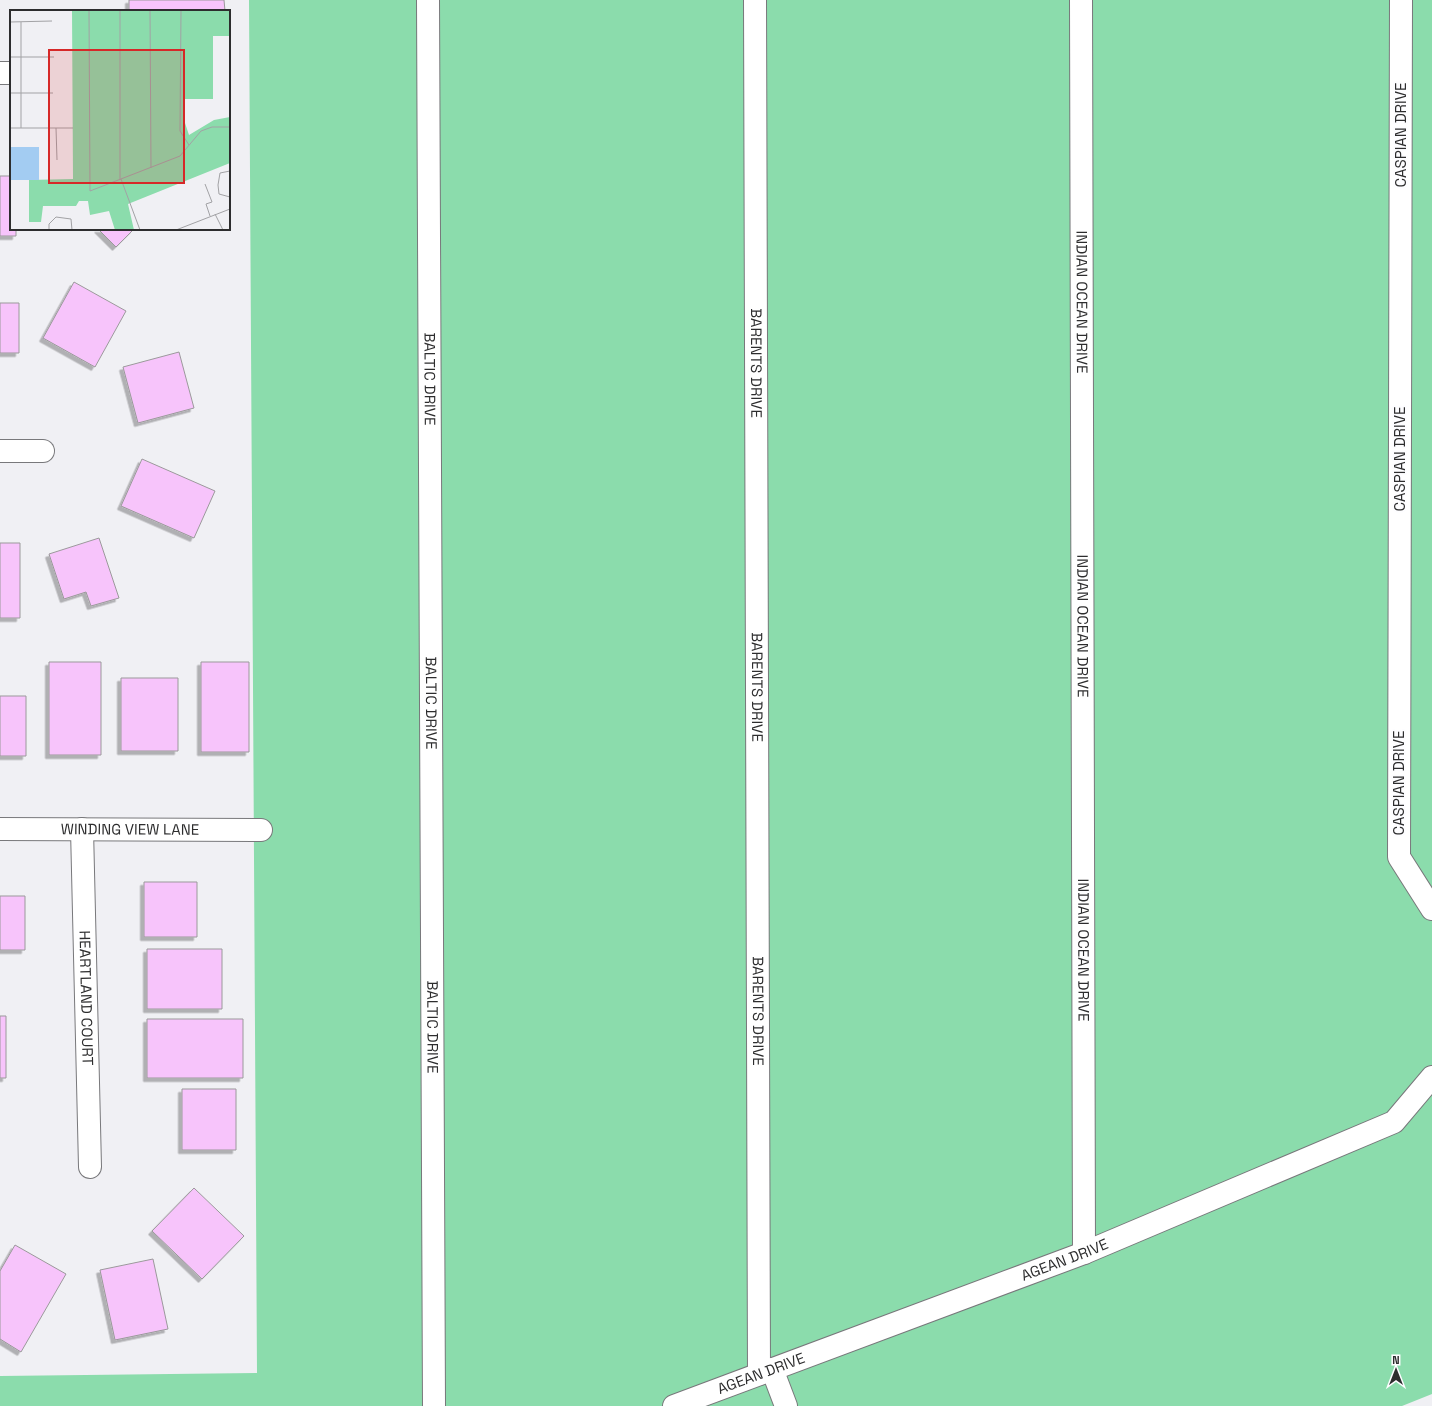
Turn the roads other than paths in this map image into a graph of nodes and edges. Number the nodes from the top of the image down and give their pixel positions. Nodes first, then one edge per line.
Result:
1 (428, 0) edge
2 (755, 0) edge
3 (1081, 0) edge
4 (1401, 0) edge
5 (0, 451) edge
6 (42, 451) dead end
7 (0, 829) edge
8 (82, 829) junction
9 (261, 830) dead end
10 (1432, 909) edge
11 (1432, 1077) edge
12 (90, 1167) dead end
13 (1084, 1253) junction
14 (766, 1372) junction
15 (434, 1406) edge
16 (674, 1406) edge
17 (786, 1406) edge

1 - 15 street, BALTIC DRIVE
2 - 14 street, BARENTS DRIVE
3 - 13 street, INDIAN OCEAN DRIVE
4 - 10 street, CASPIAN DRIVE
5 - 6 street
7 - 8 street, WINDING VIEW LANE
8 - 9 street, WINDING VIEW LANE
8 - 12 street, HEARTLAND COURT
11 - 13 street, AGEAN DRIVE
13 - 14 street, AGEAN DRIVE
14 - 16 street, AGEAN DRIVE
14 - 17 street

